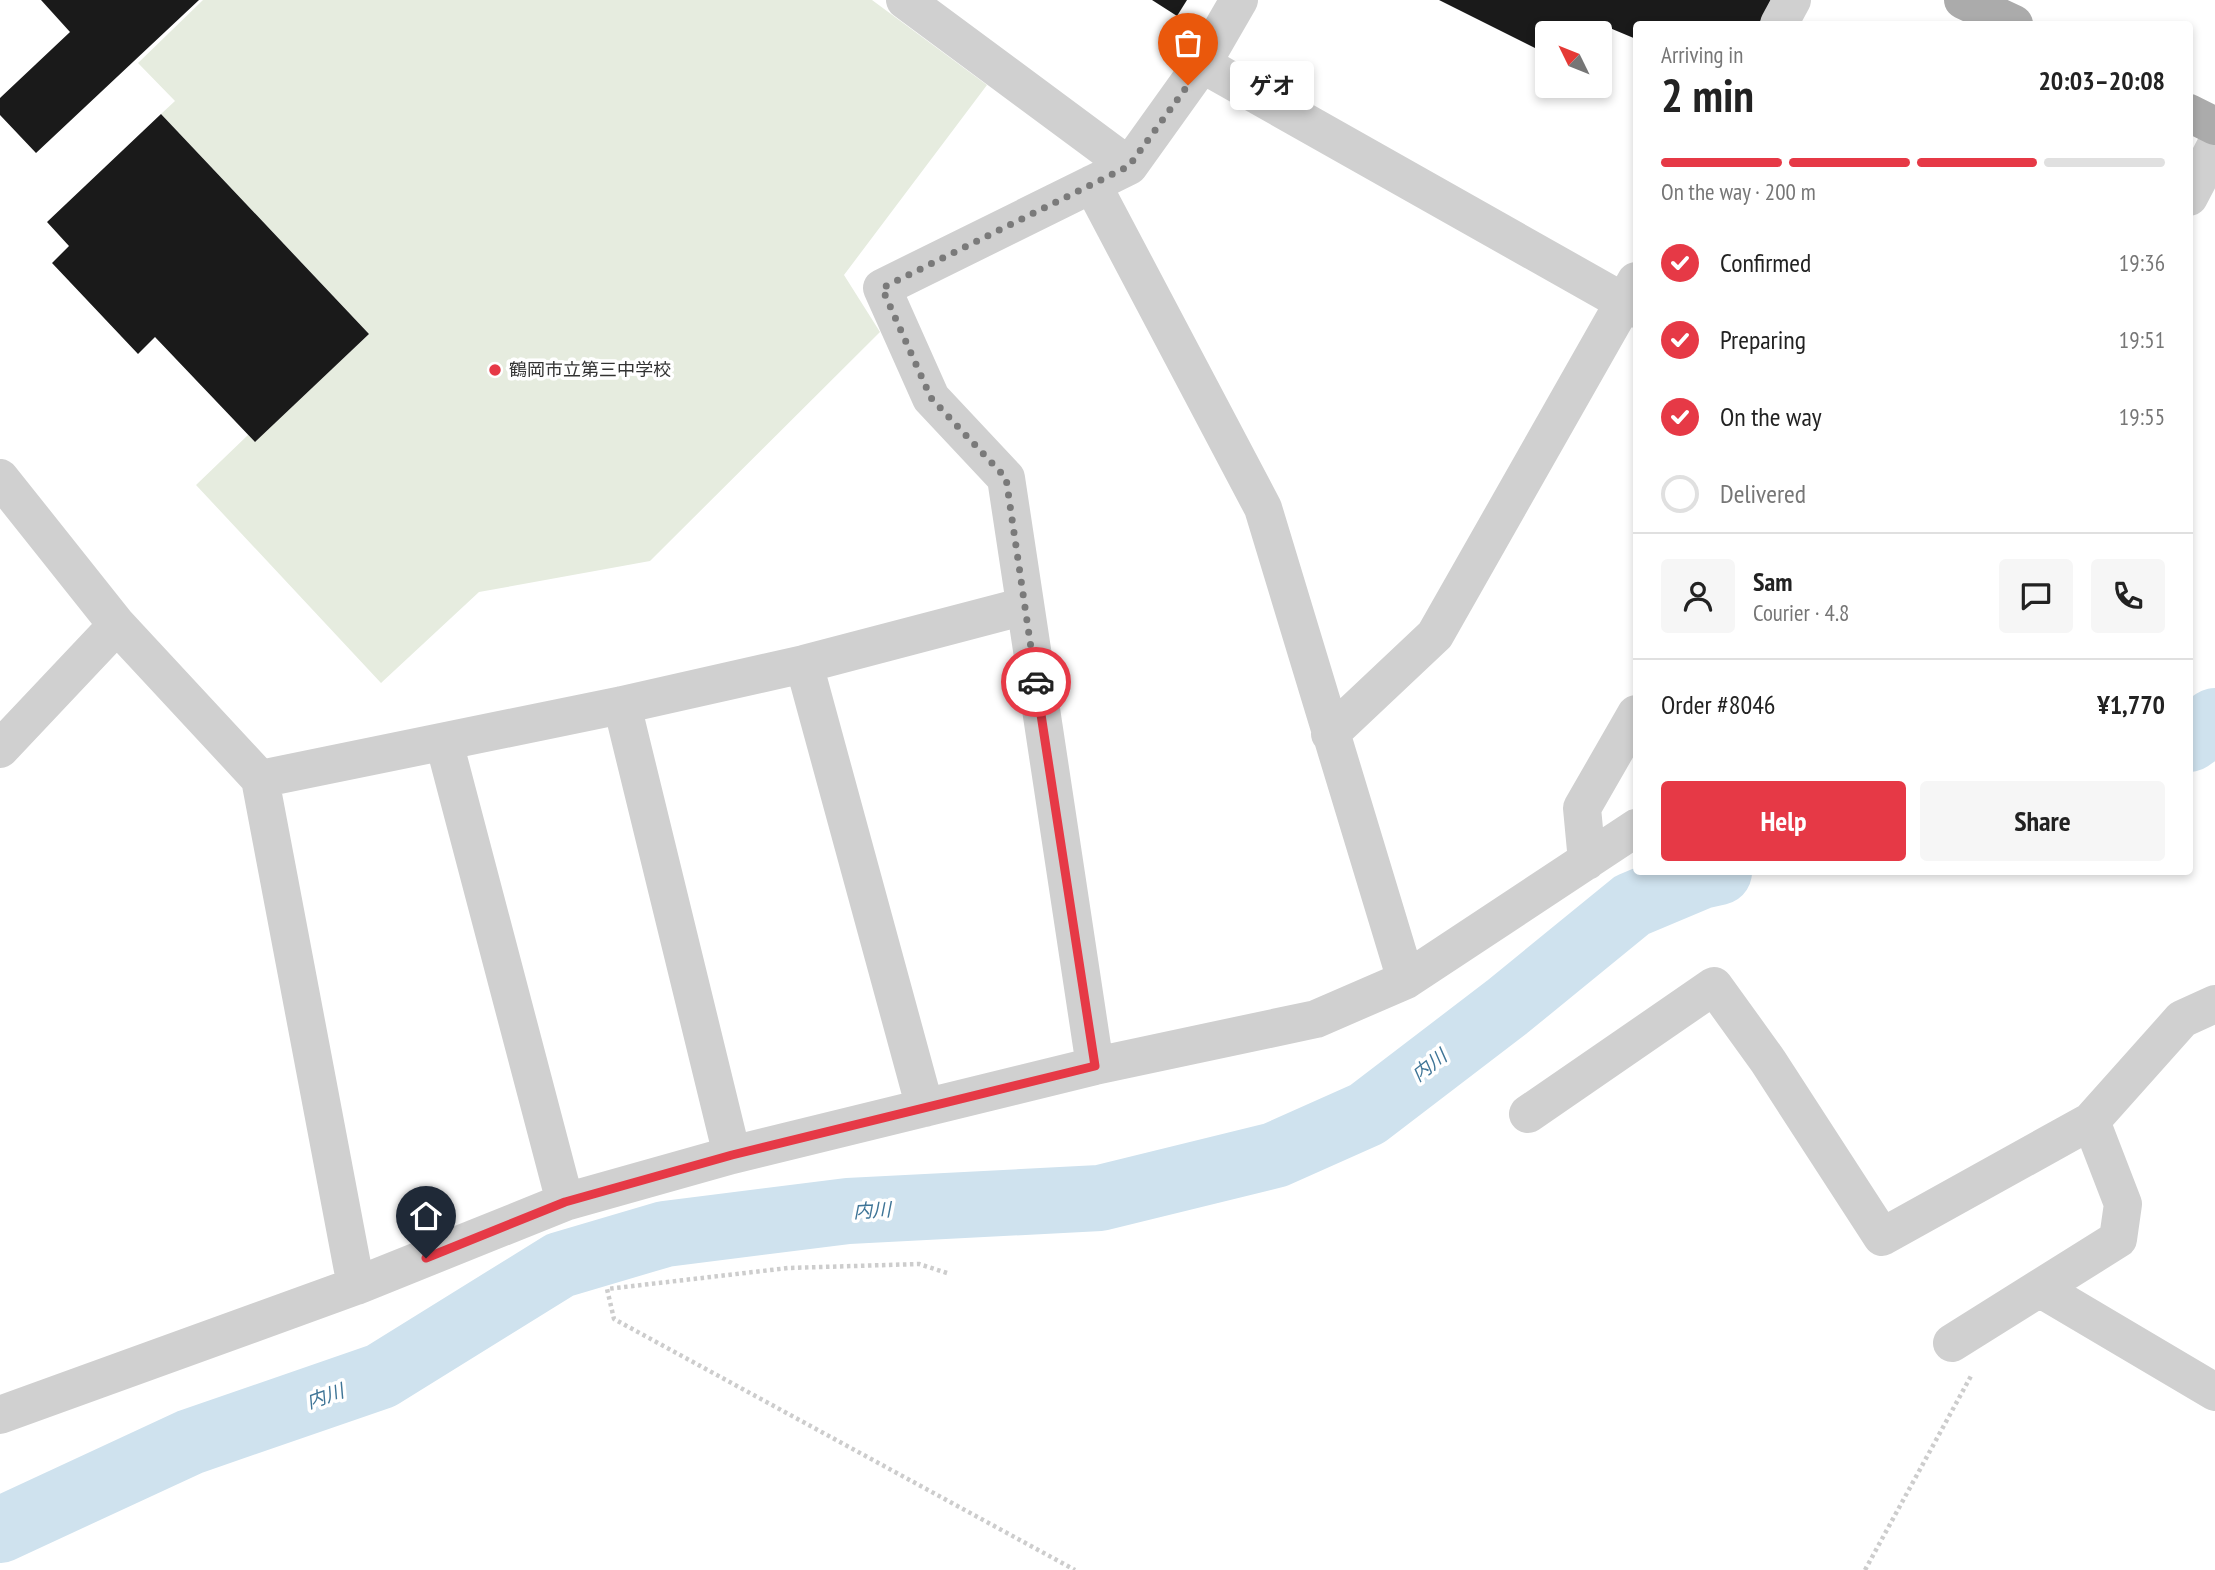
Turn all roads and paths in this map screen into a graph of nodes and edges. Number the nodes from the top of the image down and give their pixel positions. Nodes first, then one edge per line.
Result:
1 (905, 0) edge
2 (1239, 0) edge
3 (1793, 0) edge
4 (1963, 0) edge
5 (1781, 21) edge
6 (2008, 21) edge
7 (1202, 64) junction
8 (2193, 115) edge
9 (2215, 126) edge
10 (2215, 147) edge
11 (1129, 166) junction
12 (1092, 184) junction
13 (2193, 189) edge
14 (1632, 297) edge
15 (0, 478) edge
16 (1025, 606) junction
17 (117, 625) junction
18 (804, 664) junction
19 (622, 705) junction
20 (1633, 719) edge
21 (1330, 734) junction
22 (444, 742) junction
23 (0, 749) edge
24 (260, 779) junction
25 (1633, 830) edge
26 (1587, 861) junction
27 (1406, 980) junction
28 (2215, 1004) edge
29 (1095, 1066) junction
30 (925, 1108) junction
31 (1528, 1114) dead end
32 (2091, 1121) junction
33 (732, 1155) junction
34 (565, 1202) junction
35 (947, 1273) dead end
36 (356, 1286) junction
37 (2041, 1289) junction
38 (1964, 1355) joint
39 (2215, 1392) edge
40 (0, 1415) edge
41 (1075, 1570) edge
42 (1865, 1570) edge

1 - 11 street
2 - 7 street
3 - 5 street
4 - 6 main road
7 - 11 street
7 - 14 street
8 - 9 main road
10 - 13 street
11 - 12 street
12 - 16 street
12 - 21 street
14 - 21 street
15 - 17 street
16 - 18 street
16 - 29 street
17 - 23 street
17 - 24 street
18 - 19 street
18 - 30 street
19 - 22 street
19 - 33 street
20 - 26 street
21 - 27 street
22 - 24 street
22 - 34 street
24 - 36 street
25 - 26 street
26 - 27 street
27 - 29 street
28 - 32 street
29 - 30 street
30 - 33 street
31 - 32 street
32 - 37 street
33 - 34 street
34 - 36 street
35 - 41 path
36 - 40 street
37 - 38 street
37 - 39 street
38 - 42 path

